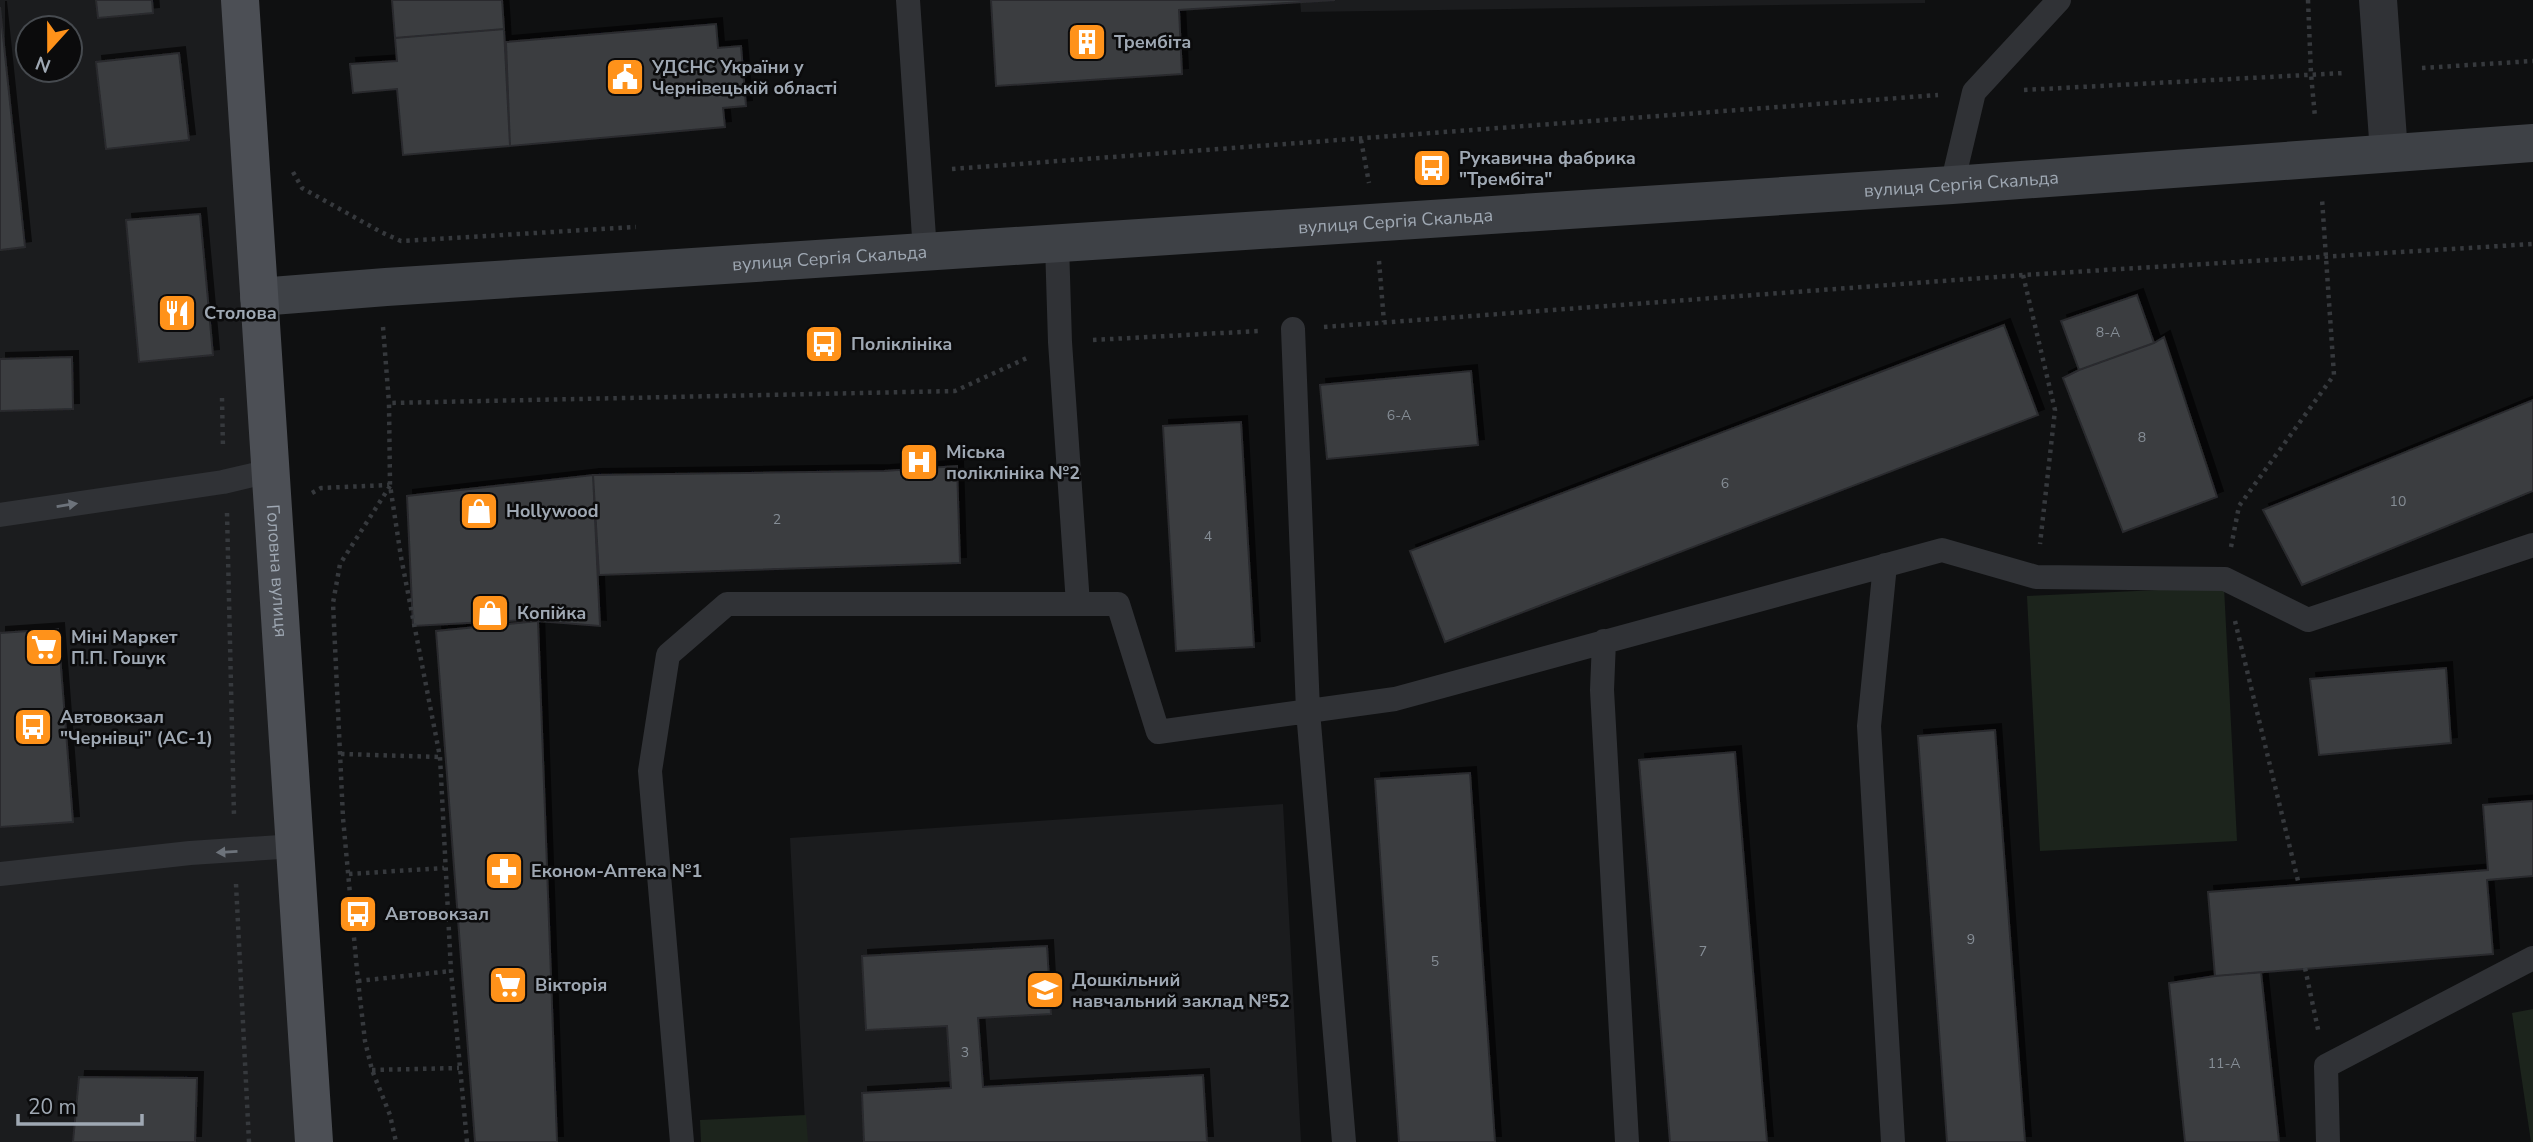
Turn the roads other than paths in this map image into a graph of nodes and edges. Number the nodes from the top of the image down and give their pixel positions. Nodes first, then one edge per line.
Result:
1 (240, 0) edge
2 (908, 0) edge
3 (2059, 0) edge
4 (2378, 0) edge
5 (2533, 143) edge
6 (2389, 153) junction
7 (1952, 185) junction
8 (1057, 244) junction
9 (925, 252) junction
10 (259, 297) junction
11 (1293, 329) road end
12 (270, 471) junction
13 (0, 515) edge
14 (2533, 545) edge
15 (1885, 565) junction
16 (1078, 604) junction
17 (1604, 641) junction
18 (1307, 711) junction
19 (295, 846) junction
20 (0, 874) edge
21 (2533, 958) edge
22 (314, 1142) edge
23 (682, 1142) edge
24 (1344, 1142) edge
25 (1627, 1142) edge
26 (1893, 1142) edge
27 (2328, 1142) edge

1 - 10 main road, Головна вулиця
2 - 9 lane
3 - 7 lane
4 - 6 street
5 - 6 main road, вулиця Сергія Скальда
6 - 7 main road, вулиця Сергія Скальда
7 - 8 main road, вулиця Сергія Скальда
8 - 9 main road, вулиця Сергія Скальда
8 - 16 lane
9 - 10 main road, вулиця Сергія Скальда
10 - 12 main road, Головна вулиця
11 - 18 lane
13 -> 12 lane
12 - 19 main road, Головна вулиця
14 - 15 lane
15 - 17 lane
15 - 26 lane
16 - 18 lane
16 - 23 lane
17 - 18 lane
17 - 25 lane
18 - 24 lane
19 -> 20 lane
19 - 22 main road, Головна вулиця
21 - 27 lane

